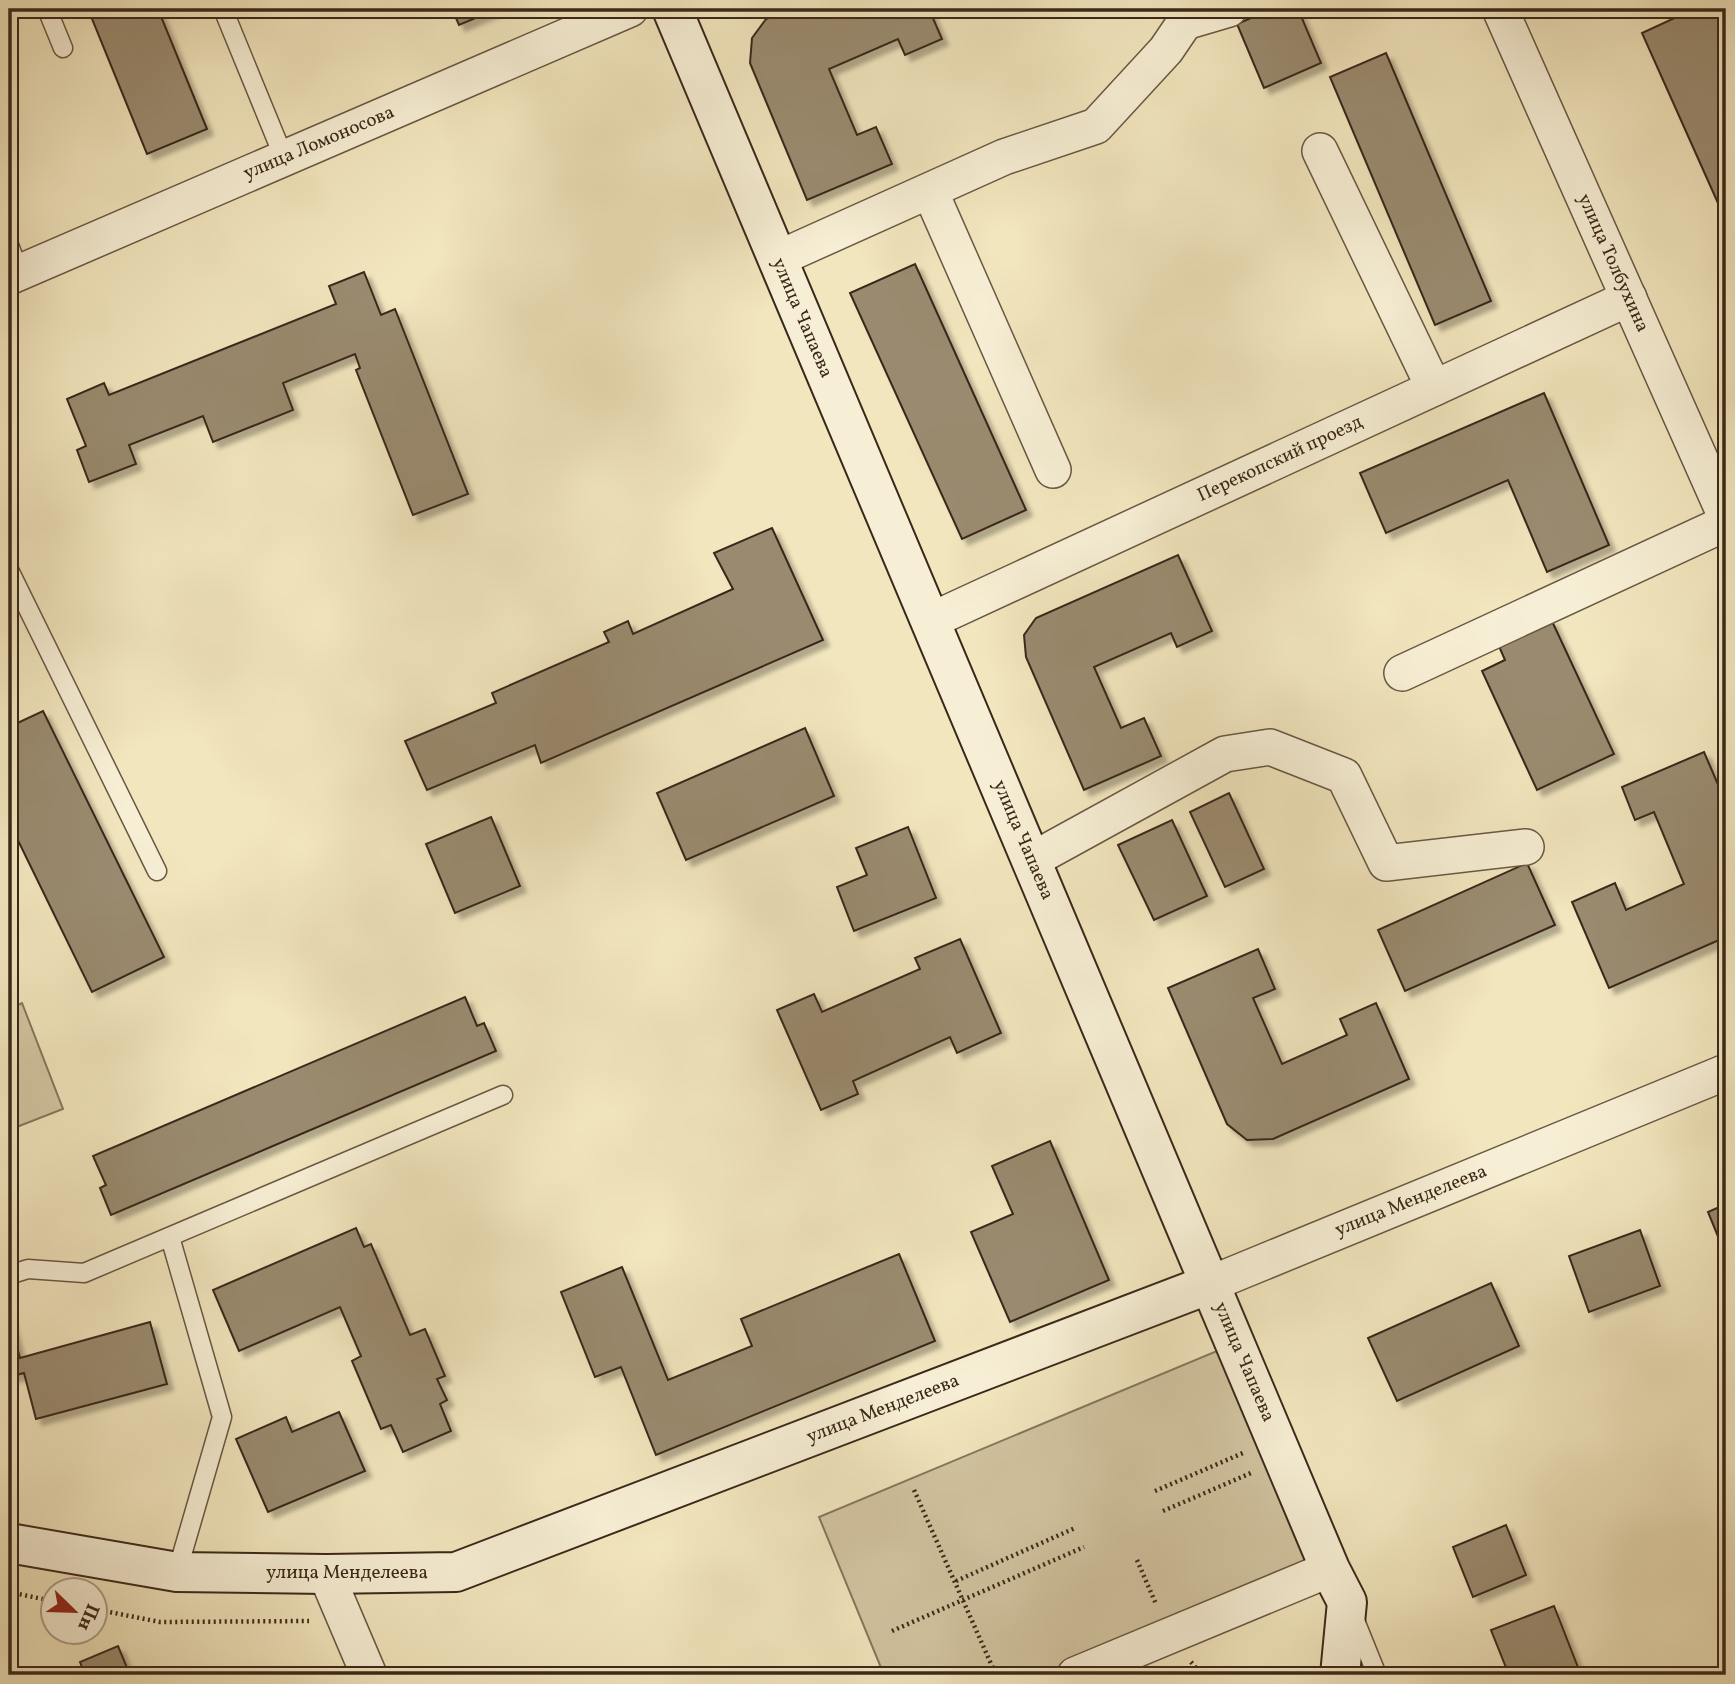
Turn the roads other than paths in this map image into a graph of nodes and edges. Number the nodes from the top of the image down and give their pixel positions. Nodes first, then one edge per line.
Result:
1 (47, 9) edge
2 (223, 9) edge
3 (630, 9) edge
4 (672, 9) edge
5 (1229, 9) edge
6 (1500, 9) edge
7 (63, 48) dead end
8 (1320, 151) dead end
9 (284, 158) junction
10 (930, 191) junction
11 (778, 259) junction
12 (12, 265) edge
13 (1629, 298) junction
14 (1434, 388) junction
15 (1053, 470) dead end
16 (1726, 517) edge
17 (1726, 523) edge
18 (9, 570) edge
19 (930, 621) junction
20 (1402, 673) dead end
21 (1526, 847) dead end
22 (1032, 860) junction
23 (157, 871) dead end
24 (1726, 1072) edge
25 (503, 1095) dead end
26 (170, 1237) junction
27 (9, 1275) edge
28 (1210, 1284) junction
29 (9, 1543) edge
30 (1330, 1569) junction
31 (177, 1572) junction
32 (326, 1574) junction
33 (1347, 1602) junction
34 (369, 1675) edge
35 (1075, 1675) edge
36 (1340, 1675) edge
37 (1377, 1675) edge

1 - 7 lane
2 - 9 lane
3 - 9 street, улица Ломоносова
4 - 11 main road, улица Чапаева
5 - 10 street
6 - 13 street, улица Толбухина
8 - 14 street
9 - 12 street, улица Ломоносова
10 - 11 street
10 - 15 street
11 - 19 main road, улица Чапаева
13 - 14 street, Перекопский проезд
13 - 16 street, улица Толбухина
14 - 19 street, Перекопский проезд
17 - 20 street
18 - 23 lane
19 - 22 main road, улица Чапаева
21 - 22 street
22 - 28 main road, улица Чапаева
24 - 28 street, улица Менделеева
25 - 26 lane
26 - 27 lane
26 - 31 lane
28 - 30 main road, улица Чапаева
28 - 32 main road, улица Менделеева
29 - 31 main road, улица Менделеева
30 - 33 main road, улица Чапаева
30 - 35 street
31 - 32 main road, улица Менделеева
32 - 34 street
33 - 36 main road
33 - 37 lane

